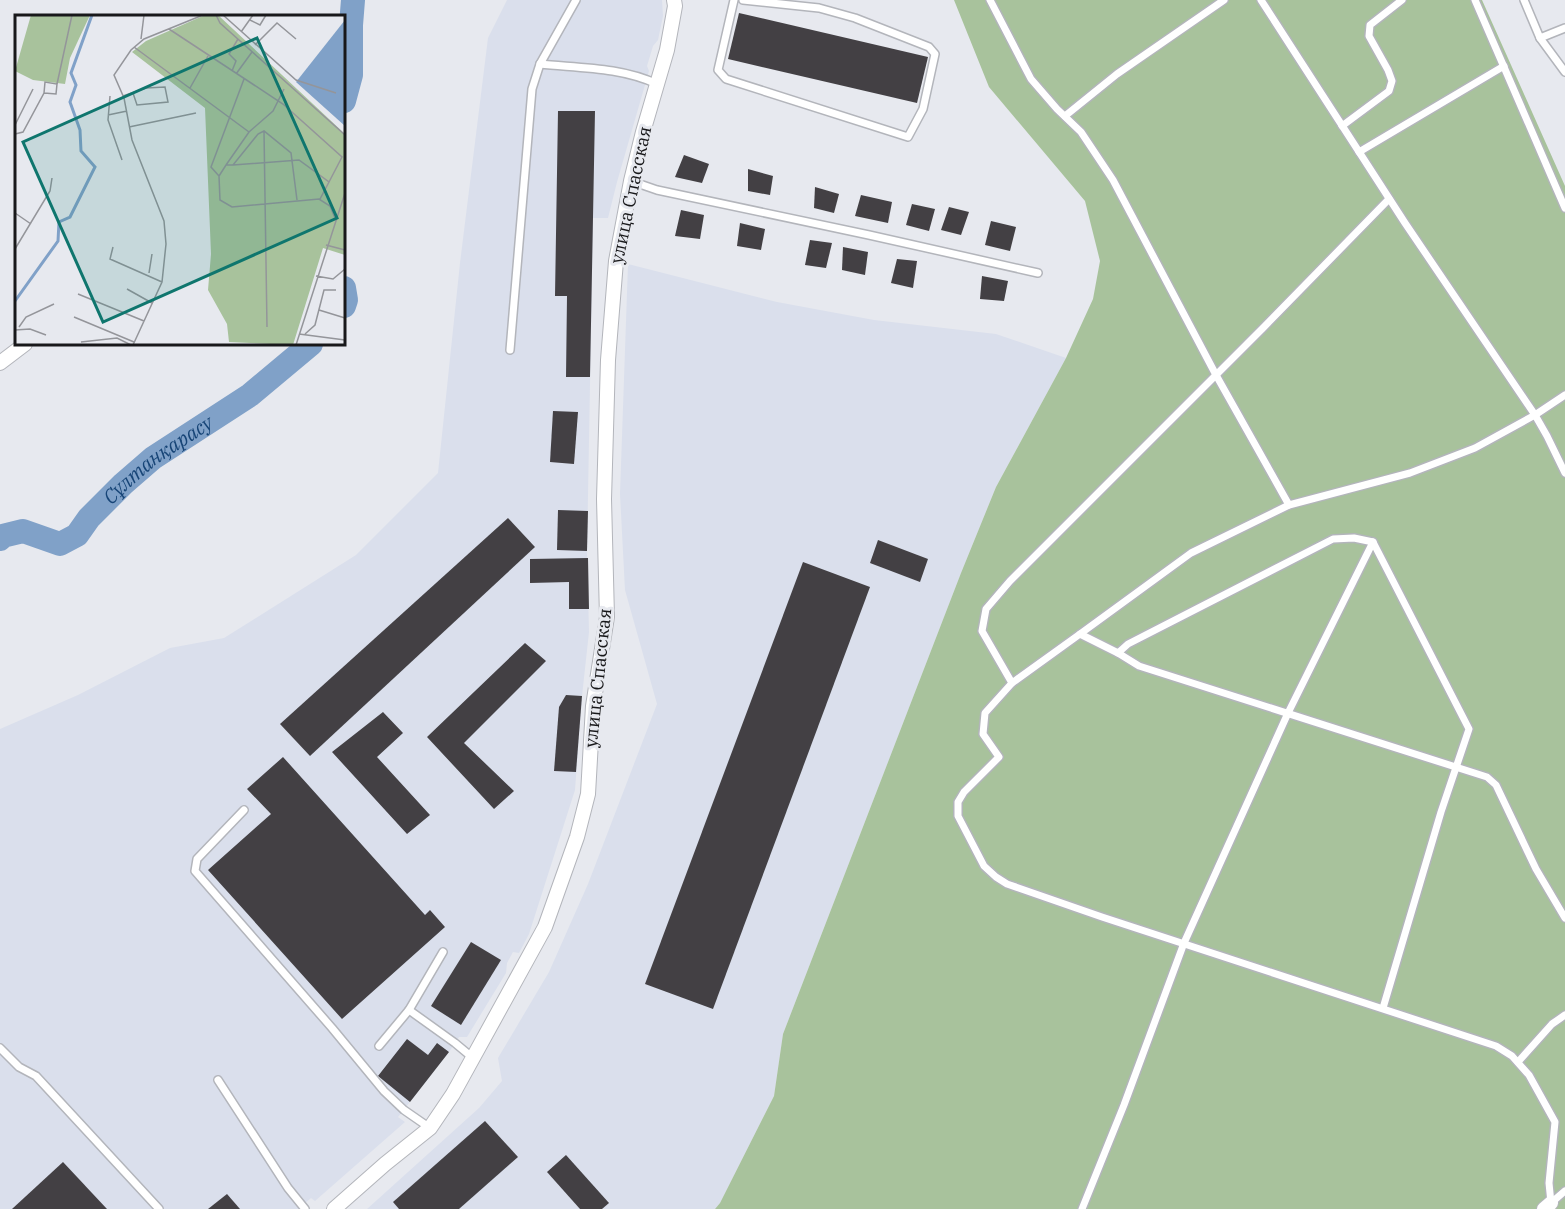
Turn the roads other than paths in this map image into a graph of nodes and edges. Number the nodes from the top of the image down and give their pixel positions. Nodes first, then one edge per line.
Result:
1 (576, 0) edge
2 (674, 0) edge
3 (734, 0) edge
4 (743, 0) edge
5 (990, 0) edge
6 (1224, 0) edge
7 (1261, 0) edge
8 (1402, 0) edge
9 (1475, 0) edge
10 (1524, 0) edge
11 (1565, 28) edge
12 (1540, 38) junction
13 (540, 64) junction
14 (1504, 66) junction
15 (1565, 72) edge
16 (657, 84) junction
17 (1065, 116) junction
18 (1342, 126) junction
19 (1359, 152) junction
20 (631, 181) junction
21 (1389, 199) junction
22 (1565, 208) edge
23 (1038, 273) dead end
24 (24, 345) edge
25 (510, 350) dead end
26 (0, 363) edge
27 (1216, 375) junction
28 (1565, 395) edge
29 (1535, 415) junction
30 (1565, 473) edge
31 (1289, 506) junction
32 (1373, 542) junction
33 (1080, 634) junction
34 (1118, 653) junction
35 (1012, 683) junction
36 (1288, 712) junction
37 (1456, 766) junction
38 (244, 810) dead end
39 (1565, 918) edge
40 (1184, 943) junction
41 (443, 952) dead end
42 (1383, 1008) junction
43 (409, 1010) junction
44 (1565, 1015) edge
45 (379, 1046) dead end
46 (0, 1048) edge
47 (473, 1058) junction
48 (1518, 1062) junction
49 (218, 1080) dead end
50 (430, 1128) junction
51 (1565, 1191) edge
52 (1552, 1207) edge
53 (159, 1209) edge
54 (305, 1209) edge
55 (334, 1209) edge
56 (1082, 1209) edge

1 - 13 lane
2 - 16 street, улица Спасская
3 - 4 lane
5 - 17 lane
6 - 17 lane
7 - 18 lane
8 - 18 lane
9 - 14 lane
10 - 12 lane
11 - 12 lane
12 - 15 lane
13 - 16 lane
13 - 25 lane
14 - 19 lane
14 - 22 lane
16 - 20 street, улица Спасская
17 - 27 lane
18 - 19 lane
19 - 21 lane
20 - 23 lane
20 - 47 street, улица Спасская
21 - 27 lane
21 - 29 lane
24 - 26 street
27 - 31 lane
27 - 35 lane
28 - 29 lane
29 - 30 lane
29 - 31 lane
31 - 33 lane
32 - 34 lane
32 - 36 lane
32 - 37 lane
33 - 34 lane
33 - 35 lane
34 - 36 lane
35 - 40 lane
36 - 37 lane
36 - 40 lane
37 - 39 lane
37 - 42 lane
38 - 50 lane
40 - 42 lane
40 - 56 lane
41 - 43 lane
42 - 48 lane
43 - 45 lane
43 - 47 lane
44 - 48 lane
46 - 53 lane
47 - 50 street, улица Спасская
48 - 52 lane
49 - 54 lane
50 - 55 street, улица Спасская
51 - 52 lane

